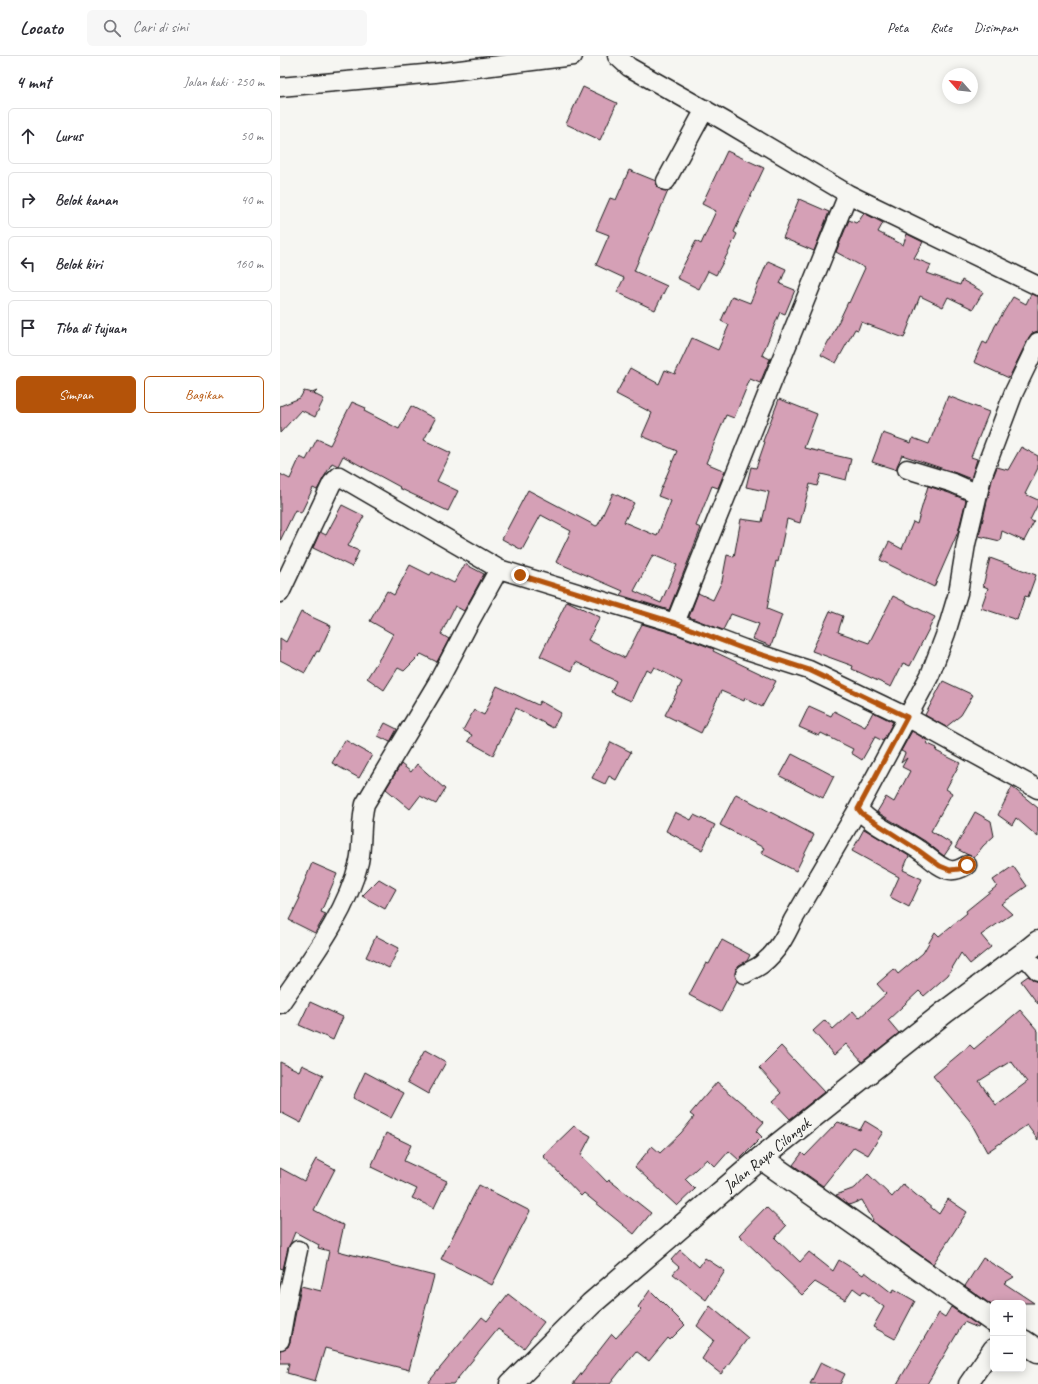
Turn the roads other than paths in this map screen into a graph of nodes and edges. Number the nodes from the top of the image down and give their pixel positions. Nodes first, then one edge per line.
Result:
1 (573, 56) edge
2 (617, 56) edge
3 (280, 87) edge
4 (705, 109) junction
5 (666, 181) dead end
6 (848, 194) junction
7 (1038, 286) edge
8 (1038, 342) edge
9 (908, 469) dead end
10 (978, 494) junction
11 (499, 569) junction
12 (280, 593) edge
13 (675, 623) junction
14 (907, 717) junction
15 (1038, 789) edge
16 (858, 809) junction
17 (967, 865) dead end
18 (1031, 948) edge
19 (1038, 971) edge
20 (745, 974) dead end
21 (280, 1004) edge
22 (761, 1158) junction
23 (298, 1250) dead end
24 (284, 1296) edge
25 (990, 1319) edge
26 (280, 1340) edge
27 (1026, 1343) edge
28 (1038, 1351) edge
29 (990, 1352) edge
30 (511, 1384) edge
31 (968, 1384) edge

1 - 3 street
2 - 4 street
4 - 5 street
4 - 6 street
6 - 7 street
6 - 13 street
8 - 10 street
9 - 10 street
10 - 14 street
11 - 12 street
11 - 13 street
11 - 21 street
13 - 14 street
14 - 15 street
14 - 16 street
16 - 17 street
16 - 20 street
18 - 19 street
18 - 22 main road, Jalan Raya Cilongok
22 - 25 main road
22 - 30 main road, Jalan Raya Cilongok
23 - 24 street
24 - 26 street
27 - 28 main road
29 - 31 street

